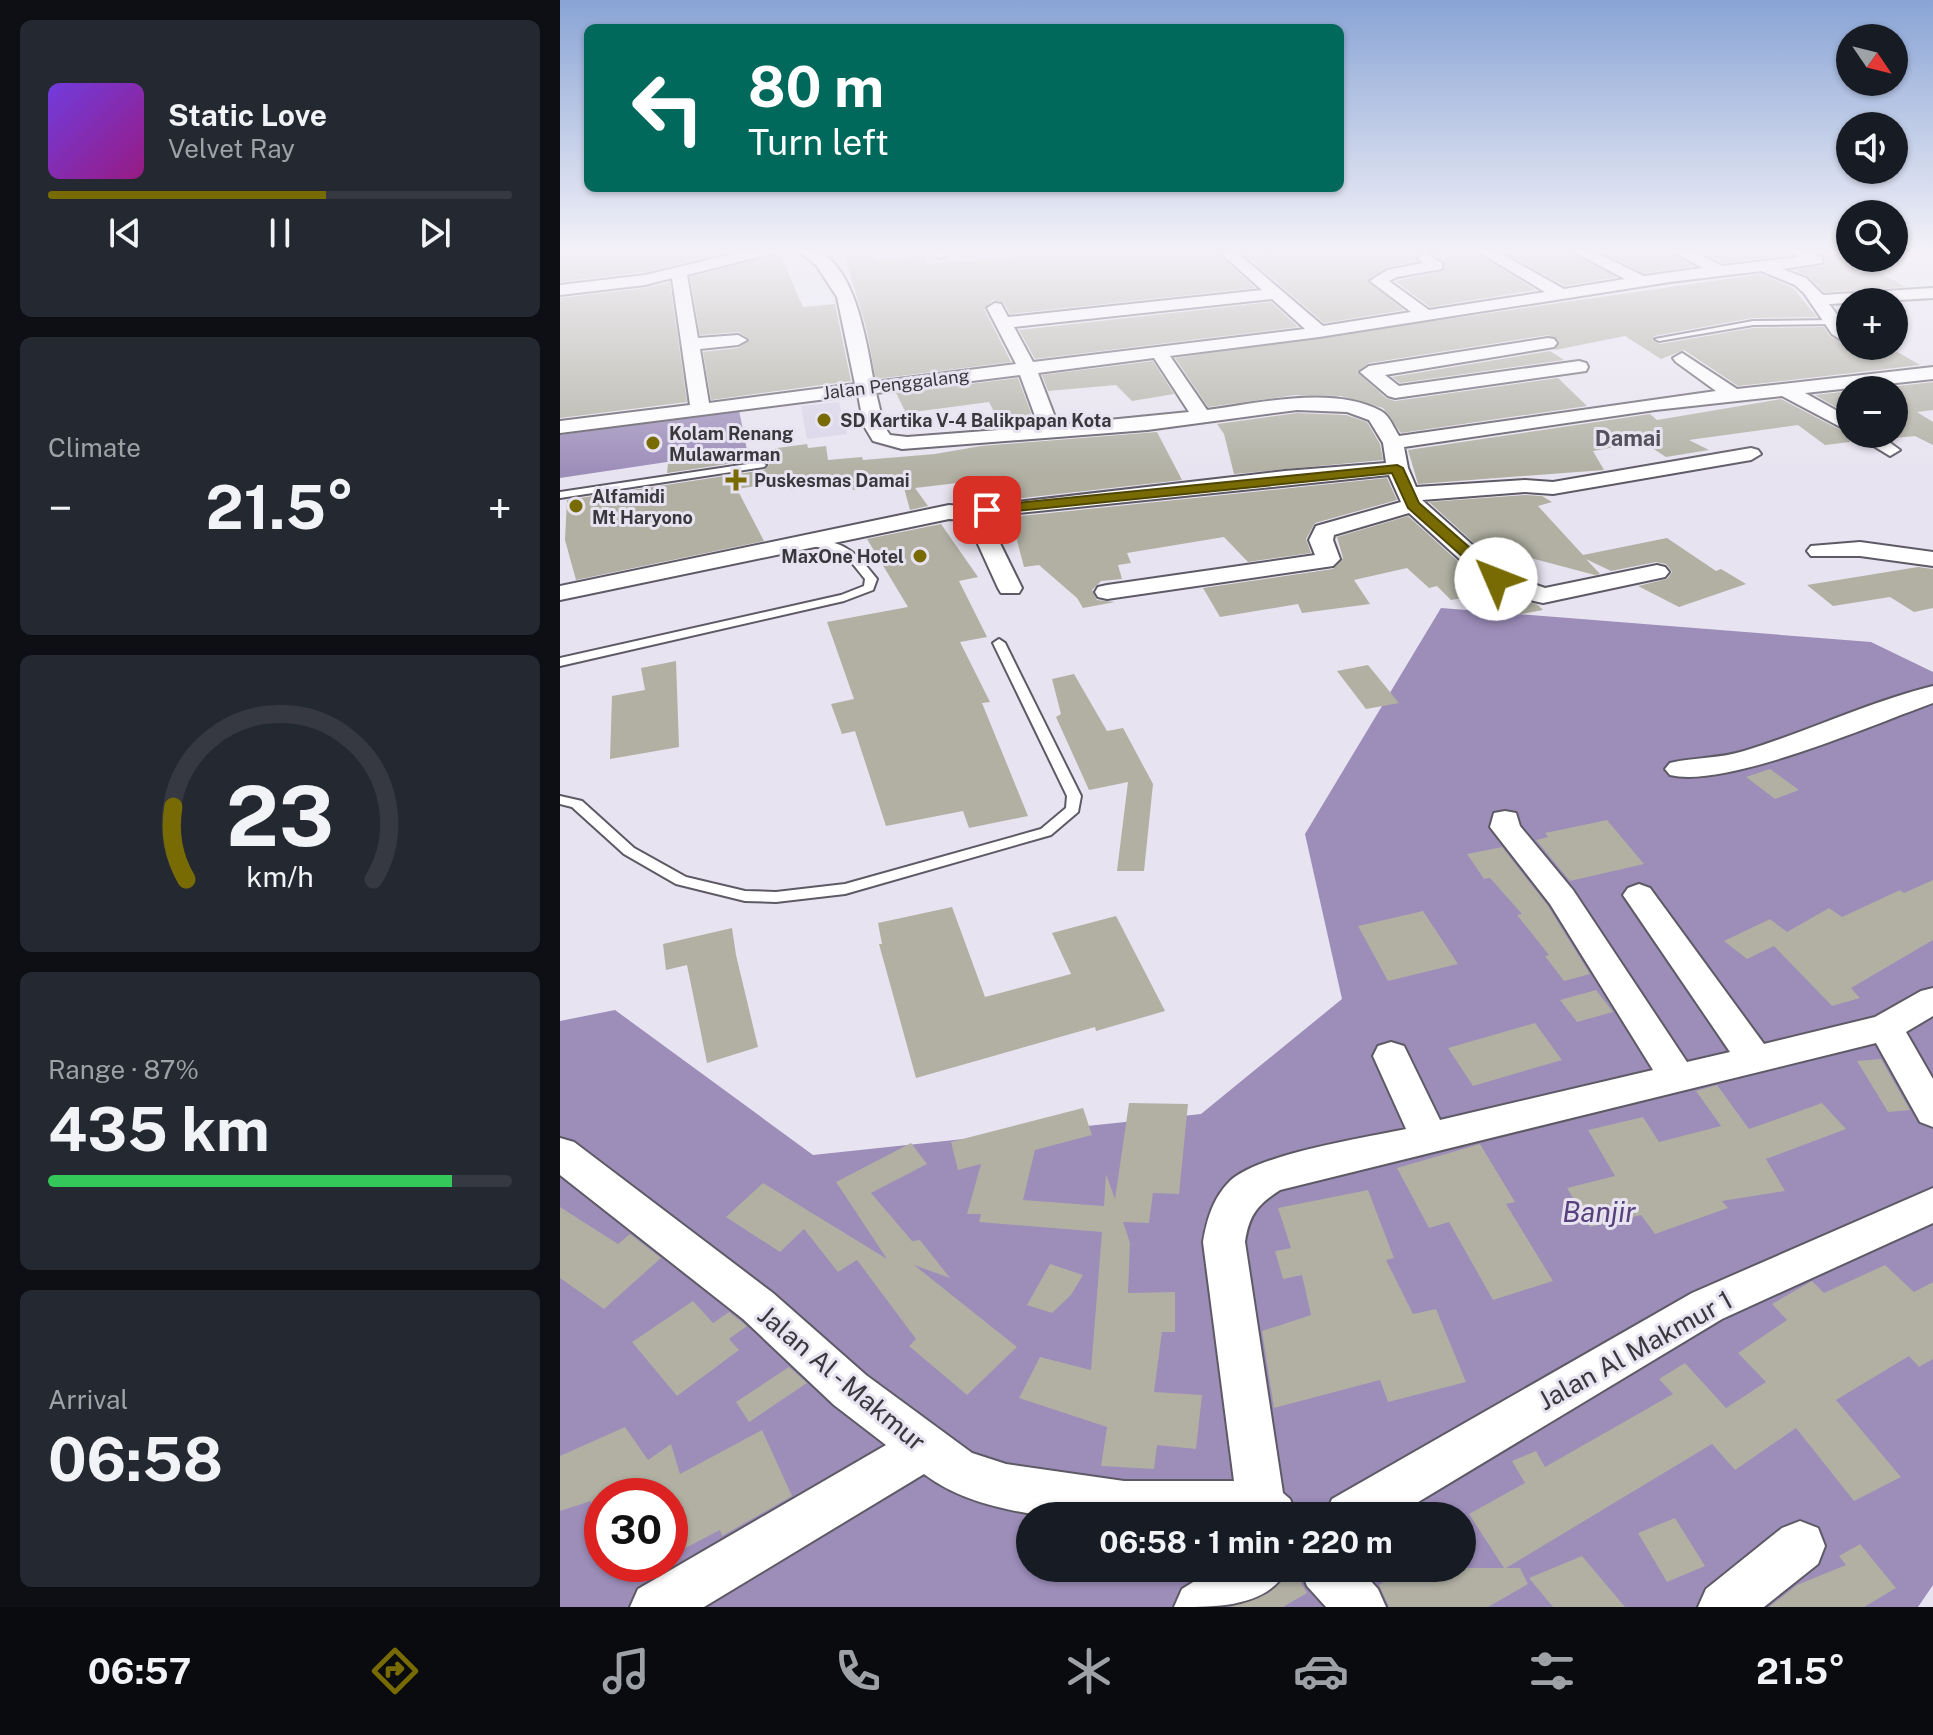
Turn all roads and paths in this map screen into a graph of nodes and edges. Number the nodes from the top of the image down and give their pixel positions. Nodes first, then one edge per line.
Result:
1 (687, 324) edge
2 (854, 324) edge
3 (1003, 324) edge
4 (1310, 324) edge
5 (1373, 324) edge
6 (1525, 324) edge
7 (1747, 324) edge
8 (1319, 332) junction
9 (1659, 339) dead end
10 (738, 340) dead end
11 (1548, 343) junction
12 (690, 344) junction
13 (1158, 351) junction
14 (1682, 358) dead end
15 (1878, 360) edge
16 (1027, 368) junction
17 (1933, 373) edge
18 (1903, 376) edge
19 (1908, 377) edge
20 (1908, 379) edge
21 (1836, 385) edge
22 (865, 388) junction
23 (1786, 390) junction
24 (1933, 393) edge
25 (1734, 396) junction
26 (700, 410) junction
27 (1200, 414) junction
28 (1836, 418) edge
29 (560, 427) edge
30 (1050, 430) junction
31 (1393, 443) junction
32 (1887, 448) edge
33 (1890, 450) dead end
34 (1751, 454) dead end
35 (761, 465) dead end
36 (1397, 468) junction
37 (560, 495) edge
38 (1411, 500) junction
39 (979, 514) junction
40 (1819, 551) dead end
41 (1933, 559) edge
42 (1657, 572) dead end
43 (1010, 588) dead end
44 (1107, 592) dead end
45 (560, 594) edge
46 (999, 643) dead end
47 (560, 662) edge
48 (1933, 694) edge
49 (1680, 769) dead end
50 (560, 800) edge
51 (1505, 820) dead end
52 (1639, 895) dead end
53 (1933, 1000) edge
54 (1885, 1028) junction
55 (1391, 1056) dead end
56 (1755, 1059) junction
57 (1679, 1080) junction
58 (1933, 1112) edge
59 (1429, 1137) junction
60 (560, 1153) edge
61 (1933, 1205) edge
62 (924, 1448) junction
63 (1104, 1502) edge
64 (1266, 1502) edge
65 (1373, 1502) edge
66 (1800, 1546) dead end
67 (1240, 1582) edge
68 (1338, 1582) edge
69 (656, 1607) edge
70 (1200, 1607) edge
71 (1360, 1607) edge
72 (1724, 1607) edge

1 - 12 street
2 - 22 street
3 - 16 street
4 - 8 street
5 - 8 street, Jalan Penggalang
6 - 11 street
7 - 9 lane
8 - 13 street, Jalan Penggalang
10 - 12 street
11 - 11 street
12 - 26 street
13 - 16 street, Jalan Penggalang
13 - 27 street
14 - 25 street
15 - 18 street
16 - 22 street, Jalan Penggalang
16 - 30 street
17 - 19 street
20 - 24 street
21 - 23 street
22 - 26 street, Jalan Penggalang
22 - 30 street
23 - 25 street
23 - 28 street
25 - 31 street
26 - 29 street, Jalan Penggalang
27 - 30 street
27 - 31 street
31 - 36 street
32 - 33 street
34 - 38 street
35 - 37 lane
36 - 38 street
36 - 39 street
38 - 42 street
38 - 44 street
39 - 43 street
39 - 45 street
40 - 41 street
45 - 47 lane
46 - 50 lane
48 - 49 street
51 - 57 street
52 - 56 street
53 - 54 street
54 - 56 street
54 - 58 street
55 - 59 street
56 - 57 street
57 - 59 street
59 - 64 street
60 - 62 street, Jalan Al - Makmur
61 - 65 street, Jalan Al Makmur 1
62 - 63 street, Jalan Al - Makmur
62 - 69 street
66 - 72 street
67 - 70 street
68 - 71 street

